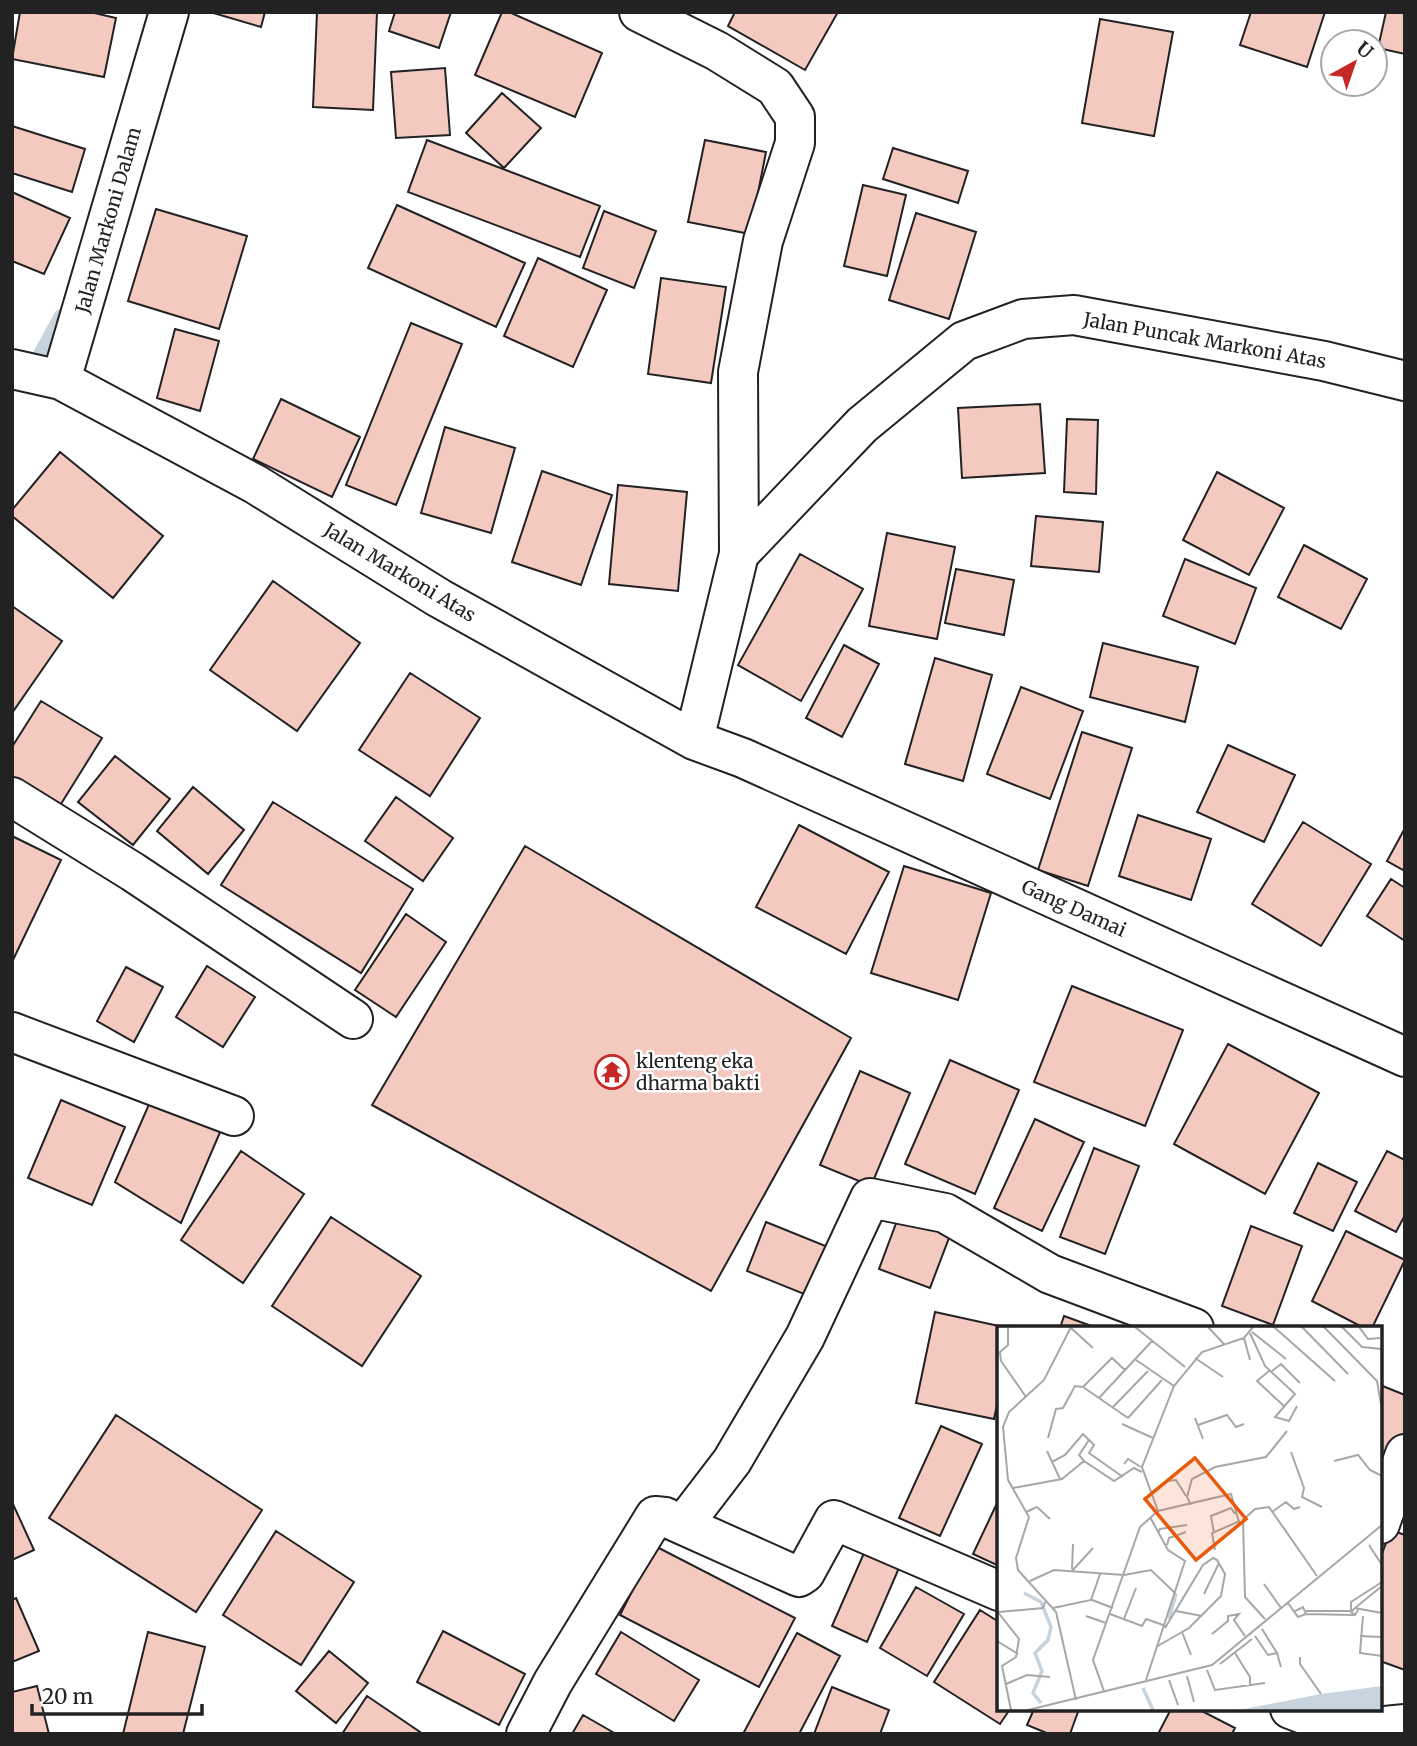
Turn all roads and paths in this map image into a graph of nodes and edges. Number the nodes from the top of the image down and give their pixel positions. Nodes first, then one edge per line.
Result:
1 (169, 12) edge
2 (639, 12) edge
3 (12, 369) edge
4 (61, 380) junction
5 (1405, 382) edge
6 (739, 554) junction
7 (694, 740) junction
8 (743, 758) joint
9 (12, 797) edge
10 (353, 1018) dead end
11 (12, 1032) edge
12 (1405, 1057) edge
13 (234, 1116) dead end
14 (1189, 1326) edge
15 (1405, 1454) edge
16 (1382, 1518) edge
17 (683, 1525) junction
18 (997, 1590) edge
19 (1295, 1711) edge
20 (1405, 1724) edge
21 (1344, 1732) edge
22 (526, 1734) edge

1 - 4 street, Jalan Markoni Dalam
2 - 6 street
3 - 4 street
4 - 7 street, Jalan Markoni Atas
5 - 6 street, Jalan Puncak Markoni Atas
6 - 7 street
7 - 8 street, Jalan Markoni Atas
8 - 12 street, Gang Damai
9 - 10 street
11 - 13 street
14 - 17 street
15 - 16 street
17 - 18 street
17 - 22 street
19 - 21 street
20 - 21 street

